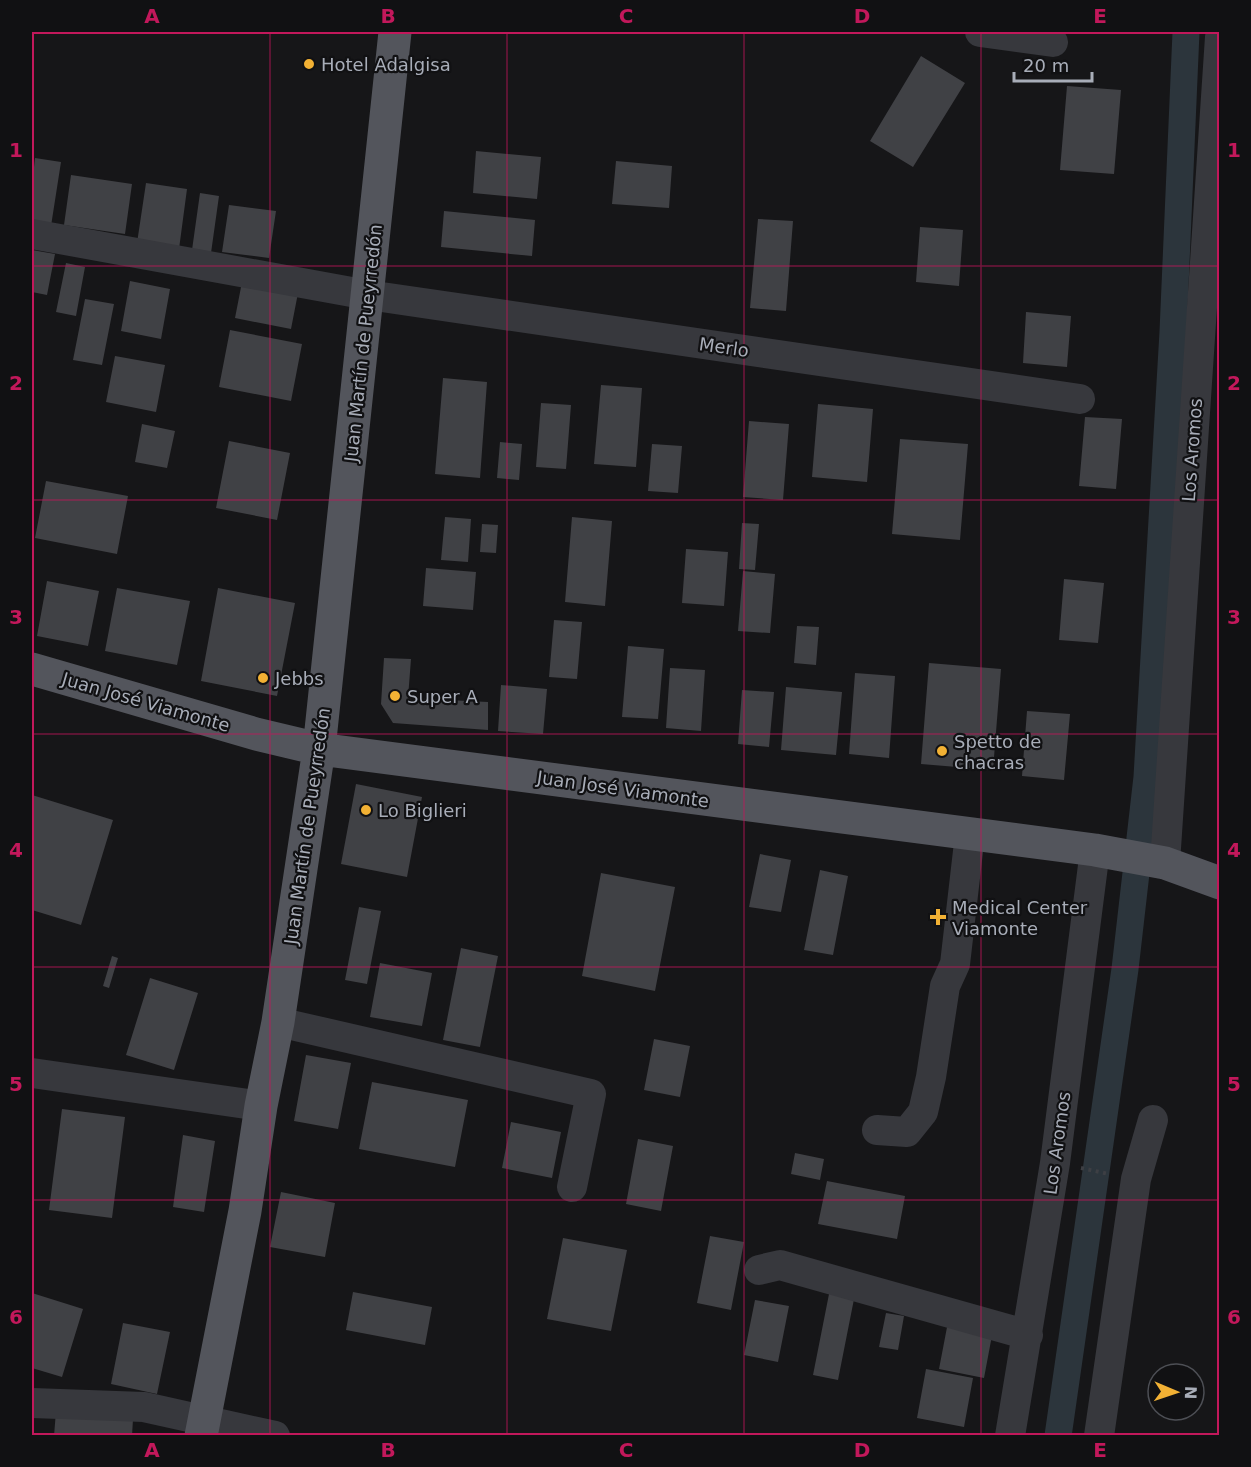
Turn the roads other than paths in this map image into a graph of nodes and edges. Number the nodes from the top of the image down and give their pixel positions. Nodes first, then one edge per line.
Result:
1 (395, 32) edge
2 (980, 32) edge
3 (1220, 37) edge
4 (1053, 42) dead end
5 (32, 234) edge
6 (368, 294) junction
7 (1080, 399) dead end
8 (32, 669) edge
9 (319, 749) junction
10 (970, 834) junction
11 (1095, 850) junction
12 (1165, 862) junction
13 (1220, 883) edge
14 (278, 1022) junction
15 (32, 1073) edge
16 (261, 1106) junction
17 (1153, 1120) dead end
18 (877, 1130) dead end
19 (572, 1187) dead end
20 (759, 1270) dead end
21 (1028, 1335) junction
22 (32, 1403) edge
23 (203, 1428) edge
24 (275, 1436) edge
25 (1010, 1436) edge
26 (1099, 1436) edge

1 - 6 main road, Juan Martín de Pueyrredón
2 - 4 street
3 - 12 street, Los Aromos
5 - 6 street, Merlo
6 - 7 street, Merlo
6 - 9 main road, Juan Martín de Pueyrredón
8 - 9 main road, Juan José Viamonte
9 - 10 main road, Juan José Viamonte
9 - 14 main road, Juan Martín de Pueyrredón
10 - 11 main road, Juan José Viamonte
10 - 18 street
11 - 12 main road, Juan José Viamonte
11 - 21 street, Los Aromos
12 - 13 main road, Juan José Viamonte
14 - 16 main road, Juan Martín de Pueyrredón
14 - 19 street
15 - 16 street
16 - 23 main road, Juan Martín de Pueyrredón
17 - 26 street
20 - 21 street
21 - 25 street, Los Aromos
22 - 23 street
23 - 24 street

